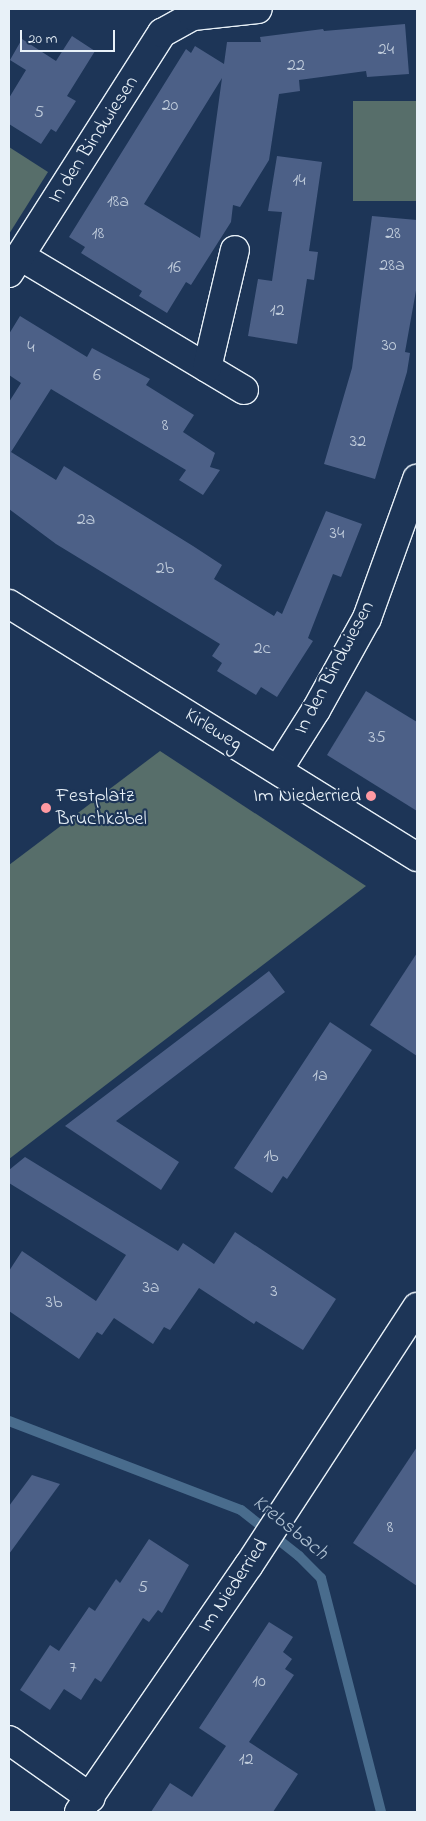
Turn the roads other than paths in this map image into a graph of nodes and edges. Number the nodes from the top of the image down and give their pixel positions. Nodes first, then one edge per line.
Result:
1 (258, 9) edge
2 (235, 250) dead end
3 (14, 265) edge
4 (207, 368) junction
5 (244, 390) dead end
6 (417, 479) edge
7 (9, 604) edge
8 (278, 770) junction
9 (417, 857) edge
10 (417, 1307) edge
11 (9, 1740) edge
12 (85, 1805) edge

1 - 3 street, In den Bindwiesen
2 - 4 street
3 - 4 street, In den Bindwiesen
4 - 5 street, In den Bindwiesen
6 - 8 street, In den Bindwiesen
7 - 8 street, Kirleweg
8 - 9 street, Kirleweg
10 - 12 street, Im Niederried
11 - 12 street

